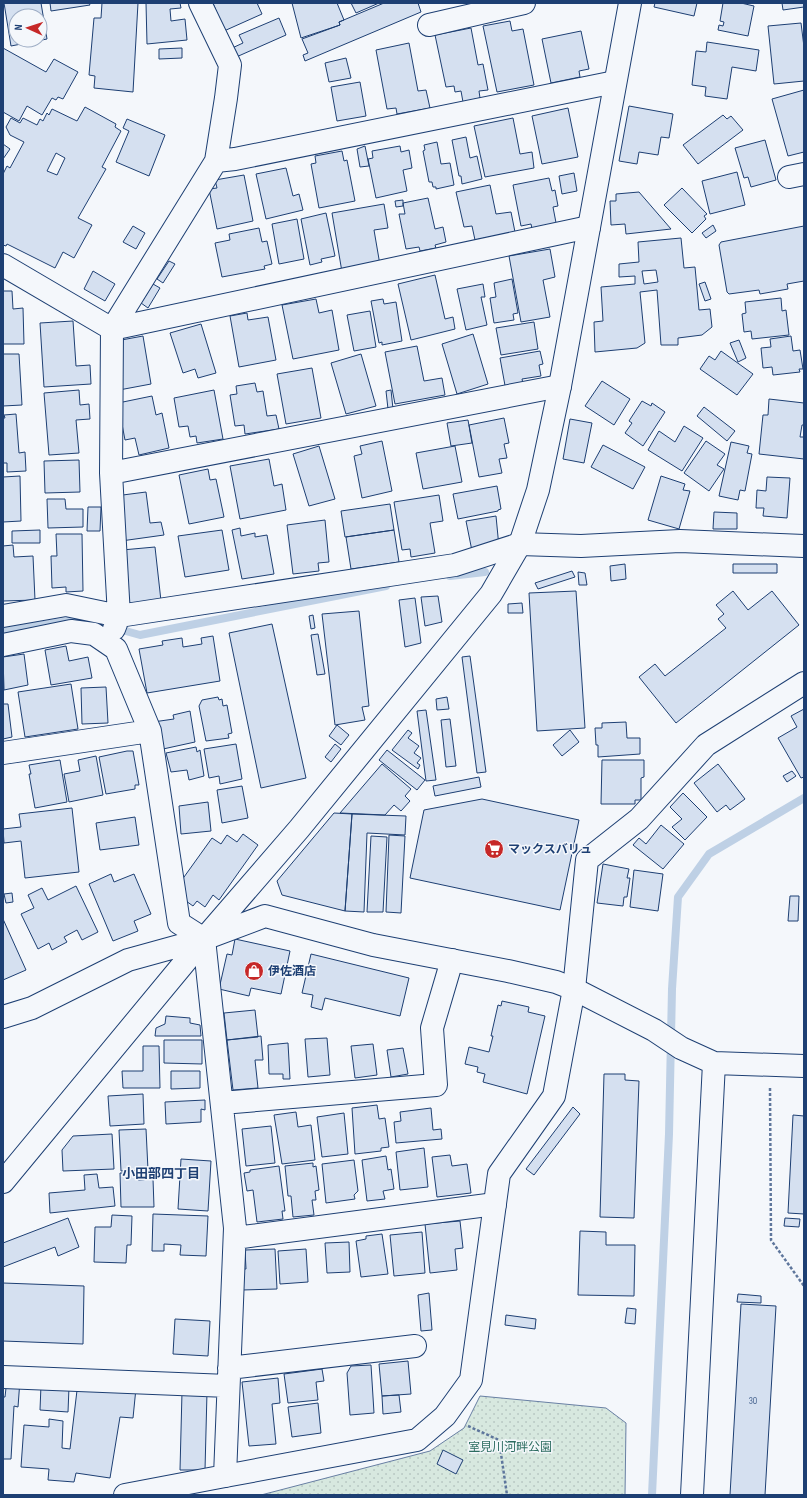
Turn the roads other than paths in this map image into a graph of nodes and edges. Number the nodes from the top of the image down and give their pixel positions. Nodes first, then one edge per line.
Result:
1 (200, 3) edge
2 (524, 3) edge
3 (630, 3) edge
4 (429, 25) dead end
5 (615, 82) junction
6 (216, 161) junction
7 (589, 228) junction
8 (3, 265) edge
9 (112, 329) junction
10 (560, 386) junction
11 (111, 473) junction
12 (520, 544) junction
13 (804, 546) edge
14 (66, 605) junction
15 (3, 616) edge
16 (119, 616) junction
17 (71, 631) junction
18 (109, 644) junction
19 (3, 646) edge
20 (804, 683) edge
21 (150, 731) junction
22 (3, 753) edge
23 (204, 939) junction
24 (452, 960) junction
25 (574, 988) junction
26 (3, 1018) edge
27 (714, 1063) junction
28 (804, 1066) edge
29 (222, 1103) junction
30 (3, 1182) edge
31 (495, 1204) junction
32 (235, 1238) junction
33 (415, 1346) dead end
34 (3, 1377) edge
35 (229, 1377) junction
36 (225, 1476) junction
37 (125, 1495) edge
38 (692, 1495) edge

1 - 6 street
2 - 4 street
3 - 5 street
5 - 6 street
5 - 7 street
6 - 9 street
7 - 9 street
7 - 10 street
8 - 9 street
9 - 11 street
10 - 11 street
10 - 12 street
11 - 16 street
12 - 13 street
12 - 16 street
12 - 23 street
14 - 15 street
14 - 16 street
14 - 17 street
16 - 18 street
17 - 18 street
17 - 19 street
18 - 21 street
20 - 25 street
21 - 22 street
21 - 23 street
23 - 24 street
23 - 26 street
23 - 29 street
23 - 30 street
24 - 25 street
24 - 29 street
25 - 27 street
25 - 31 street
27 - 28 street
27 - 38 street
29 - 32 street
31 - 32 street
31 - 36 street
32 - 35 street
33 - 35 street
34 - 35 street
35 - 36 street
36 - 37 street

